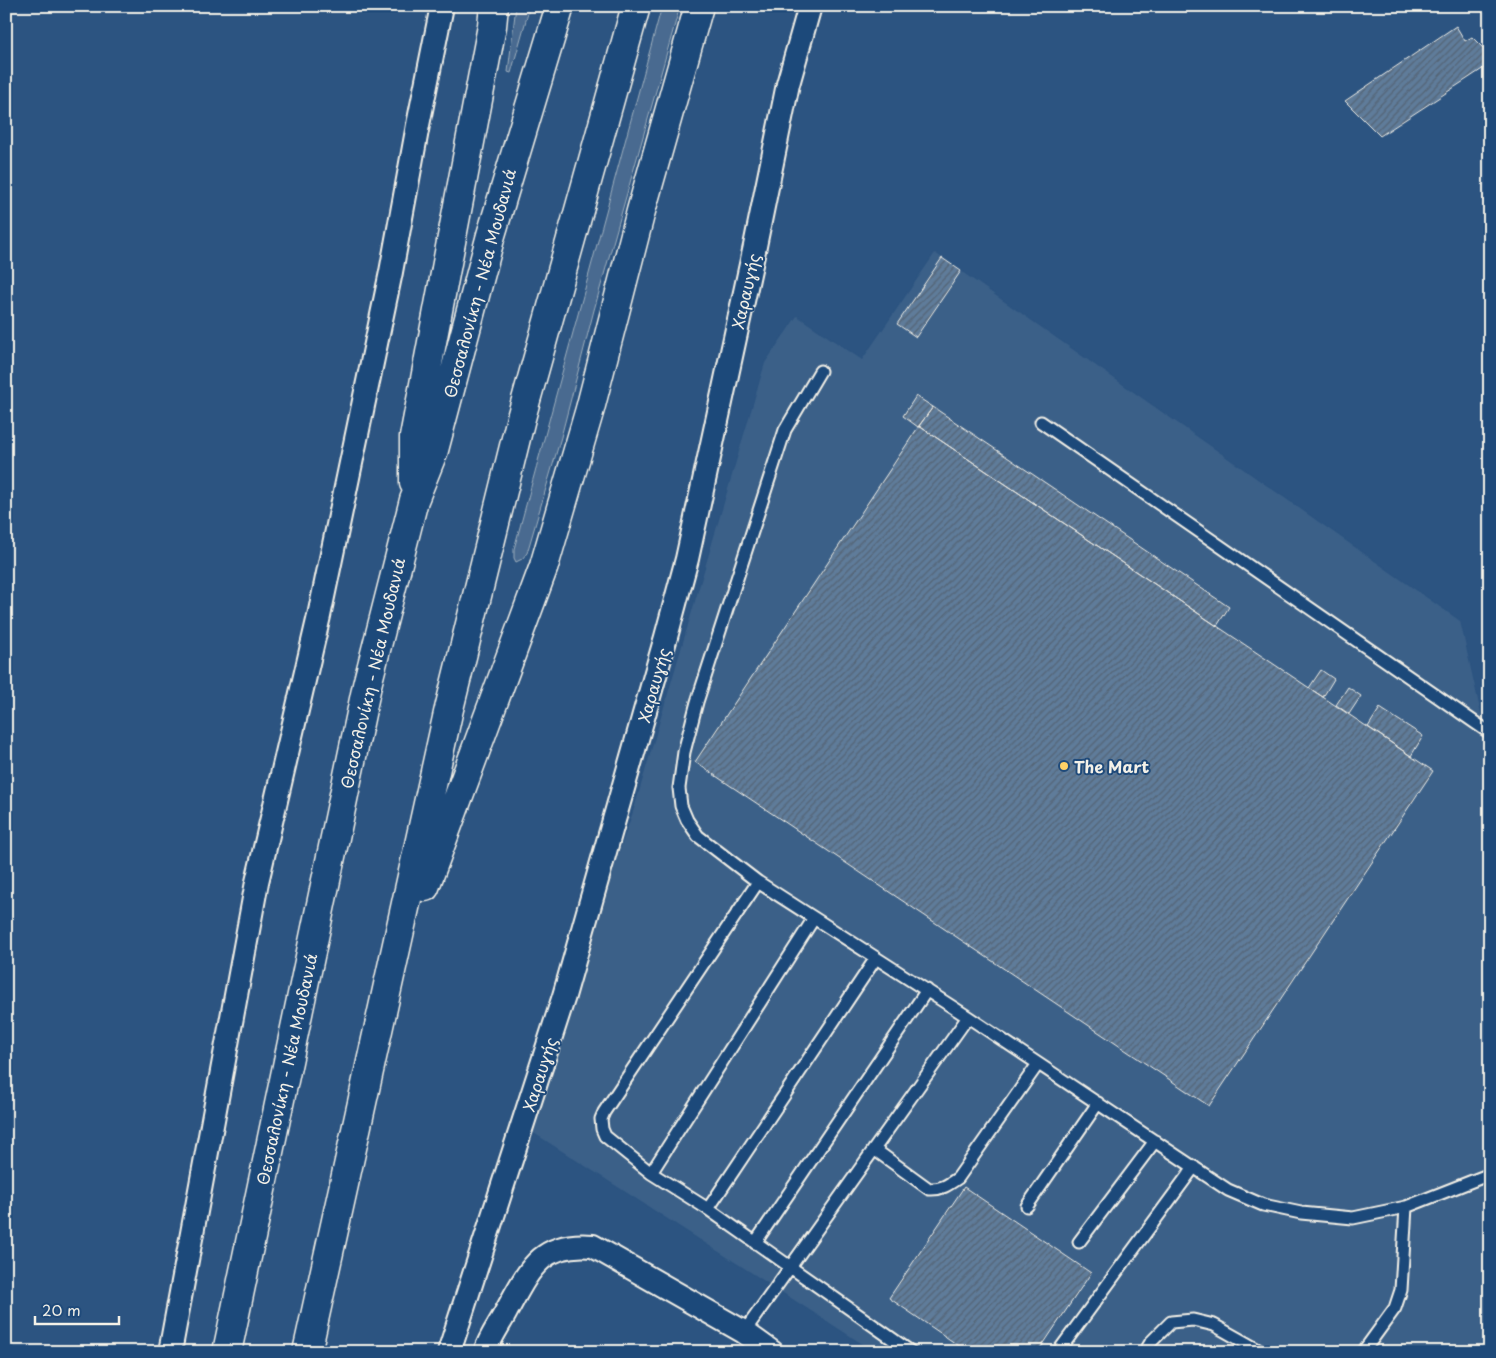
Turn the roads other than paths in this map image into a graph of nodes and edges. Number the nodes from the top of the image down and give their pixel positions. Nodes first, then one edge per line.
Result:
1 (442, 6) edge
2 (494, 6) edge
3 (560, 6) edge
4 (636, 6) edge
5 (700, 6) edge
6 (810, 6) edge
7 (820, 371) dead end
8 (1041, 422) dead end
9 (414, 500) junction
10 (1490, 733) edge
11 (758, 882) junction
12 (814, 918) junction
13 (876, 958) junction
14 (391, 977) junction
15 (927, 990) junction
16 (968, 1017) junction
17 (1038, 1064) junction
18 (1098, 1103) junction
19 (1155, 1141) junction
20 (874, 1149) junction
21 (1194, 1167) junction
22 (651, 1173) junction
23 (1490, 1174) edge
24 (1027, 1206) dead end
25 (1406, 1207) junction
26 (708, 1210) junction
27 (1079, 1242) dead end
28 (756, 1243) junction
29 (790, 1267) junction
30 (744, 1332) junction
31 (170, 1352) edge
32 (227, 1352) edge
33 (308, 1352) edge
34 (449, 1352) edge
35 (485, 1352) edge
36 (772, 1352) edge
37 (912, 1352) edge
38 (1058, 1352) edge
39 (1145, 1352) edge
40 (1262, 1352) edge
41 (1363, 1352) edge

1 - 31 street
2 - 9 highway
3 - 9 highway, Θεσσαλονίκη - Νέα Μουδανιά
4 - 14 highway
5 - 14 highway
6 - 34 street, Χαραυγής
7 - 11 lane
8 - 10 lane
9 - 32 highway, Θεσσαλονίκη - Νέα Μουδανιά
11 - 12 lane
11 - 22 lane
12 - 13 lane
12 - 22 lane
13 - 15 lane
13 - 26 lane
14 - 33 highway
15 - 16 lane
15 - 28 lane
16 - 17 lane
16 - 20 lane
17 - 18 lane
17 - 20 lane
18 - 19 lane
18 - 24 lane
19 - 21 lane
19 - 27 lane
20 - 29 lane
21 - 25 lane
21 - 38 lane
22 - 26 lane
23 - 25 lane
25 - 41 lane
26 - 28 lane
28 - 29 lane
29 - 30 lane
29 - 37 lane
30 - 35 street
30 - 36 street
39 - 40 lane

